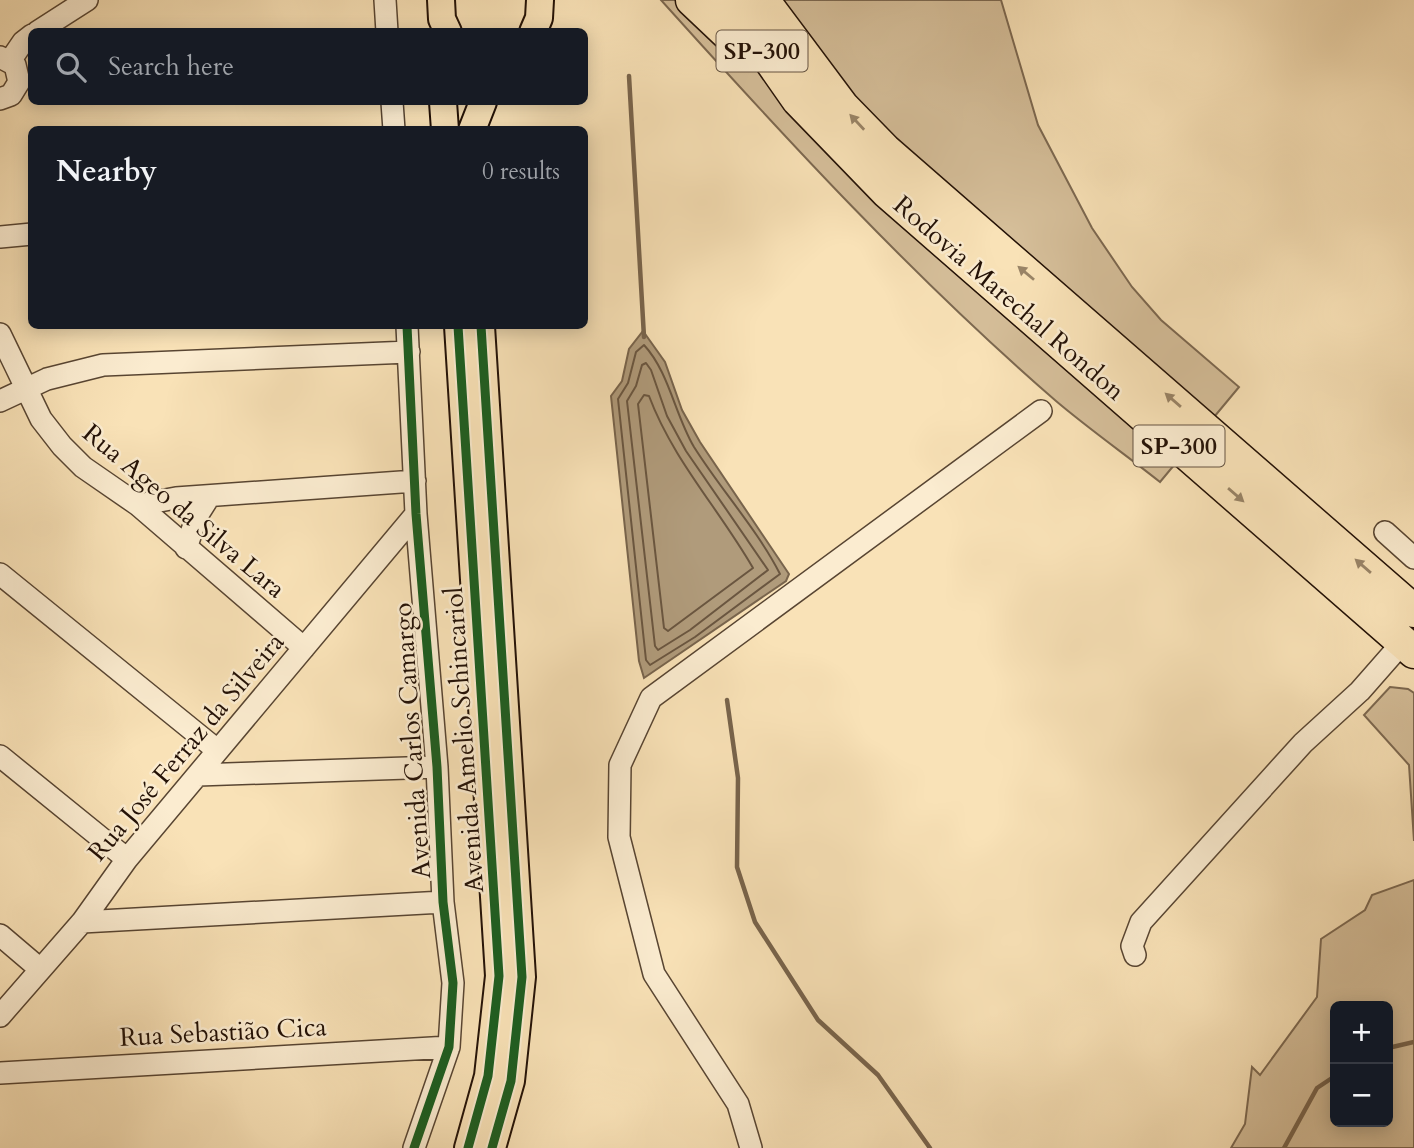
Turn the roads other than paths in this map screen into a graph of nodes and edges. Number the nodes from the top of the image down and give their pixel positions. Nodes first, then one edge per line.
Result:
1 (87, 0) edge
2 (385, 0) edge
3 (540, 0) edge
4 (692, 0) edge
5 (728, 0) edge
6 (763, 0) edge
7 (43, 28) edge
8 (387, 28) edge
9 (535, 28) edge
10 (28, 38) edge
11 (5, 59) edge
12 (16, 92) edge
13 (798, 100) junction
14 (392, 105) edge
15 (443, 105) edge
16 (482, 105) edge
17 (394, 126) edge
18 (445, 126) edge
19 (474, 126) edge
20 (28, 234) edge
21 (0, 237) edge
22 (407, 329) edge
23 (458, 329) edge
24 (481, 329) edge
25 (0, 334) edge
26 (409, 352) junction
27 (26, 390) junction
28 (0, 401) edge
29 (1041, 411) dead end
30 (415, 481) junction
31 (209, 497) junction
32 (138, 505) junction
33 (416, 514) junction
34 (1385, 533) dead end
35 (186, 548) junction
36 (1414, 558) edge
37 (0, 574) edge
38 (1414, 611) edge
39 (1409, 647) edge
40 (304, 648) junction
41 (217, 750) junction
42 (0, 756) edge
43 (437, 767) junction
44 (198, 775) junction
45 (127, 859) junction
46 (443, 902) junction
47 (82, 922) junction
48 (0, 935) edge
49 (1135, 955) dead end
50 (40, 969) junction
51 (0, 1016) edge
52 (449, 1047) junction
53 (0, 1073) edge
54 (414, 1148) edge
55 (468, 1148) edge
56 (492, 1148) edge
57 (751, 1148) edge

1 - 7 street
2 - 8 street
3 - 9 main road
4 - 13 highway
5 - 13 highway, Rodovia Marechal Rondon / SP-300
38 -> 6 highway, Rodovia Marechal Rondon / SP-300
10 - 11 street
11 - 12 street
13 -> 39 highway, Rodovia Marechal Rondon / SP-300
14 - 17 street
15 - 18 main road
16 - 19 main road
20 - 21 street
22 - 26 street, Avenida Carlos Camargo
23 - 55 main road, Avenida Amelio Schincariol
24 - 56 main road, Avenida Amelio Schincariol
25 - 27 street, Rua Ageo da Silva Lara
26 - 27 street
26 - 30 street, Avenida Carlos Camargo
27 - 28 street
27 - 32 street, Rua Ageo da Silva Lara
29 - 57 street
30 - 31 street
30 - 33 street, Avenida Carlos Camargo
31 - 32 street
31 - 35 street
32 - 35 street, Rua Ageo da Silva Lara
33 - 40 street, Rua José Ferraz da Silveira
33 - 43 street, Avenida Carlos Camargo
34 - 36 street
35 - 40 street, Rua Ageo da Silva Lara
37 - 41 street
39 - 49 street
40 - 41 street, Rua José Ferraz da Silveira
41 - 44 street, Rua José Ferraz da Silveira
42 - 45 street
43 - 44 street
43 - 46 street, Avenida Carlos Camargo
44 - 45 street, Rua José Ferraz da Silveira
45 - 47 street, Rua José Ferraz da Silveira
46 - 47 street
46 - 52 street, Avenida Carlos Camargo
47 - 50 street, Rua José Ferraz da Silveira
48 - 50 street
50 - 51 street, Rua José Ferraz da Silveira
52 - 53 street, Rua Sebastião Cica
52 - 54 street, Avenida Carlos Camargo

